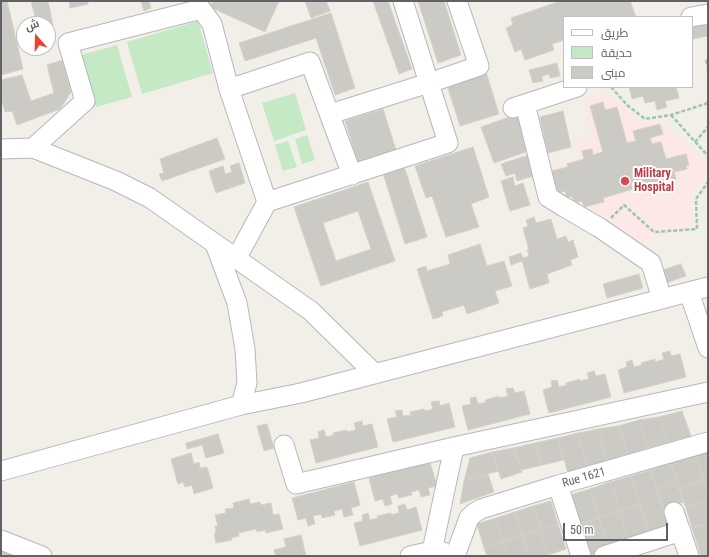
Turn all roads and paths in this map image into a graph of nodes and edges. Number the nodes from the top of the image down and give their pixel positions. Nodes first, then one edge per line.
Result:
1 (403, 1) edge
2 (457, 1) edge
3 (708, 14) edge
4 (693, 17) edge
5 (706, 60) dead end
6 (708, 68) edge
7 (429, 83) junction
8 (574, 88) edge
9 (611, 88) edge
10 (229, 89) junction
11 (708, 103) edge
12 (330, 114) junction
13 (670, 115) junction
14 (708, 127) edge
15 (695, 142) junction
16 (33, 148) junction
17 (1, 149) edge
18 (708, 156) edge
19 (352, 175) junction
20 (708, 182) edge
21 (267, 202) junction
22 (600, 228) junction
23 (215, 244) junction
24 (236, 259) junction
25 (708, 287) edge
26 (689, 292) junction
27 (662, 299) junction
28 (708, 348) edge
29 (374, 374) junction
30 (708, 392) edge
31 (242, 405) junction
32 (708, 442) edge
33 (284, 445) dead end
34 (454, 447) junction
35 (1, 471) edge
36 (558, 485) junction
37 (674, 512) dead end
38 (681, 531) junction
39 (1, 540) edge
40 (432, 554) edge
41 (456, 554) edge
42 (575, 555) edge
43 (42, 556) edge
44 (410, 556) edge
45 (604, 556) edge
46 (689, 556) edge

1 - 7 street
2 - 7 street
3 - 4 street
5 - 6 path
7 - 12 street
7 - 19 street
8 - 22 street
9 - 13 path
10 - 12 street
10 - 16 street
10 - 21 street
11 - 13 path
12 - 19 street
13 - 15 path
14 - 15 path
15 - 18 path
16 - 17 street
16 - 23 street
19 - 21 street
20 - 22 path
21 - 24 street
22 - 27 street
23 - 24 street
23 - 31 street
24 - 29 street
25 - 26 street
26 - 27 street
26 - 28 street
27 - 29 street
29 - 31 street
30 - 34 street
31 - 35 street
32 - 36 street, Rue 1621
33 - 34 street
34 - 40 street
36 - 41 street, Rue 1621
36 - 42 street
37 - 38 street
38 - 45 street
38 - 46 street
39 - 43 street
40 - 41 street
40 - 44 street

